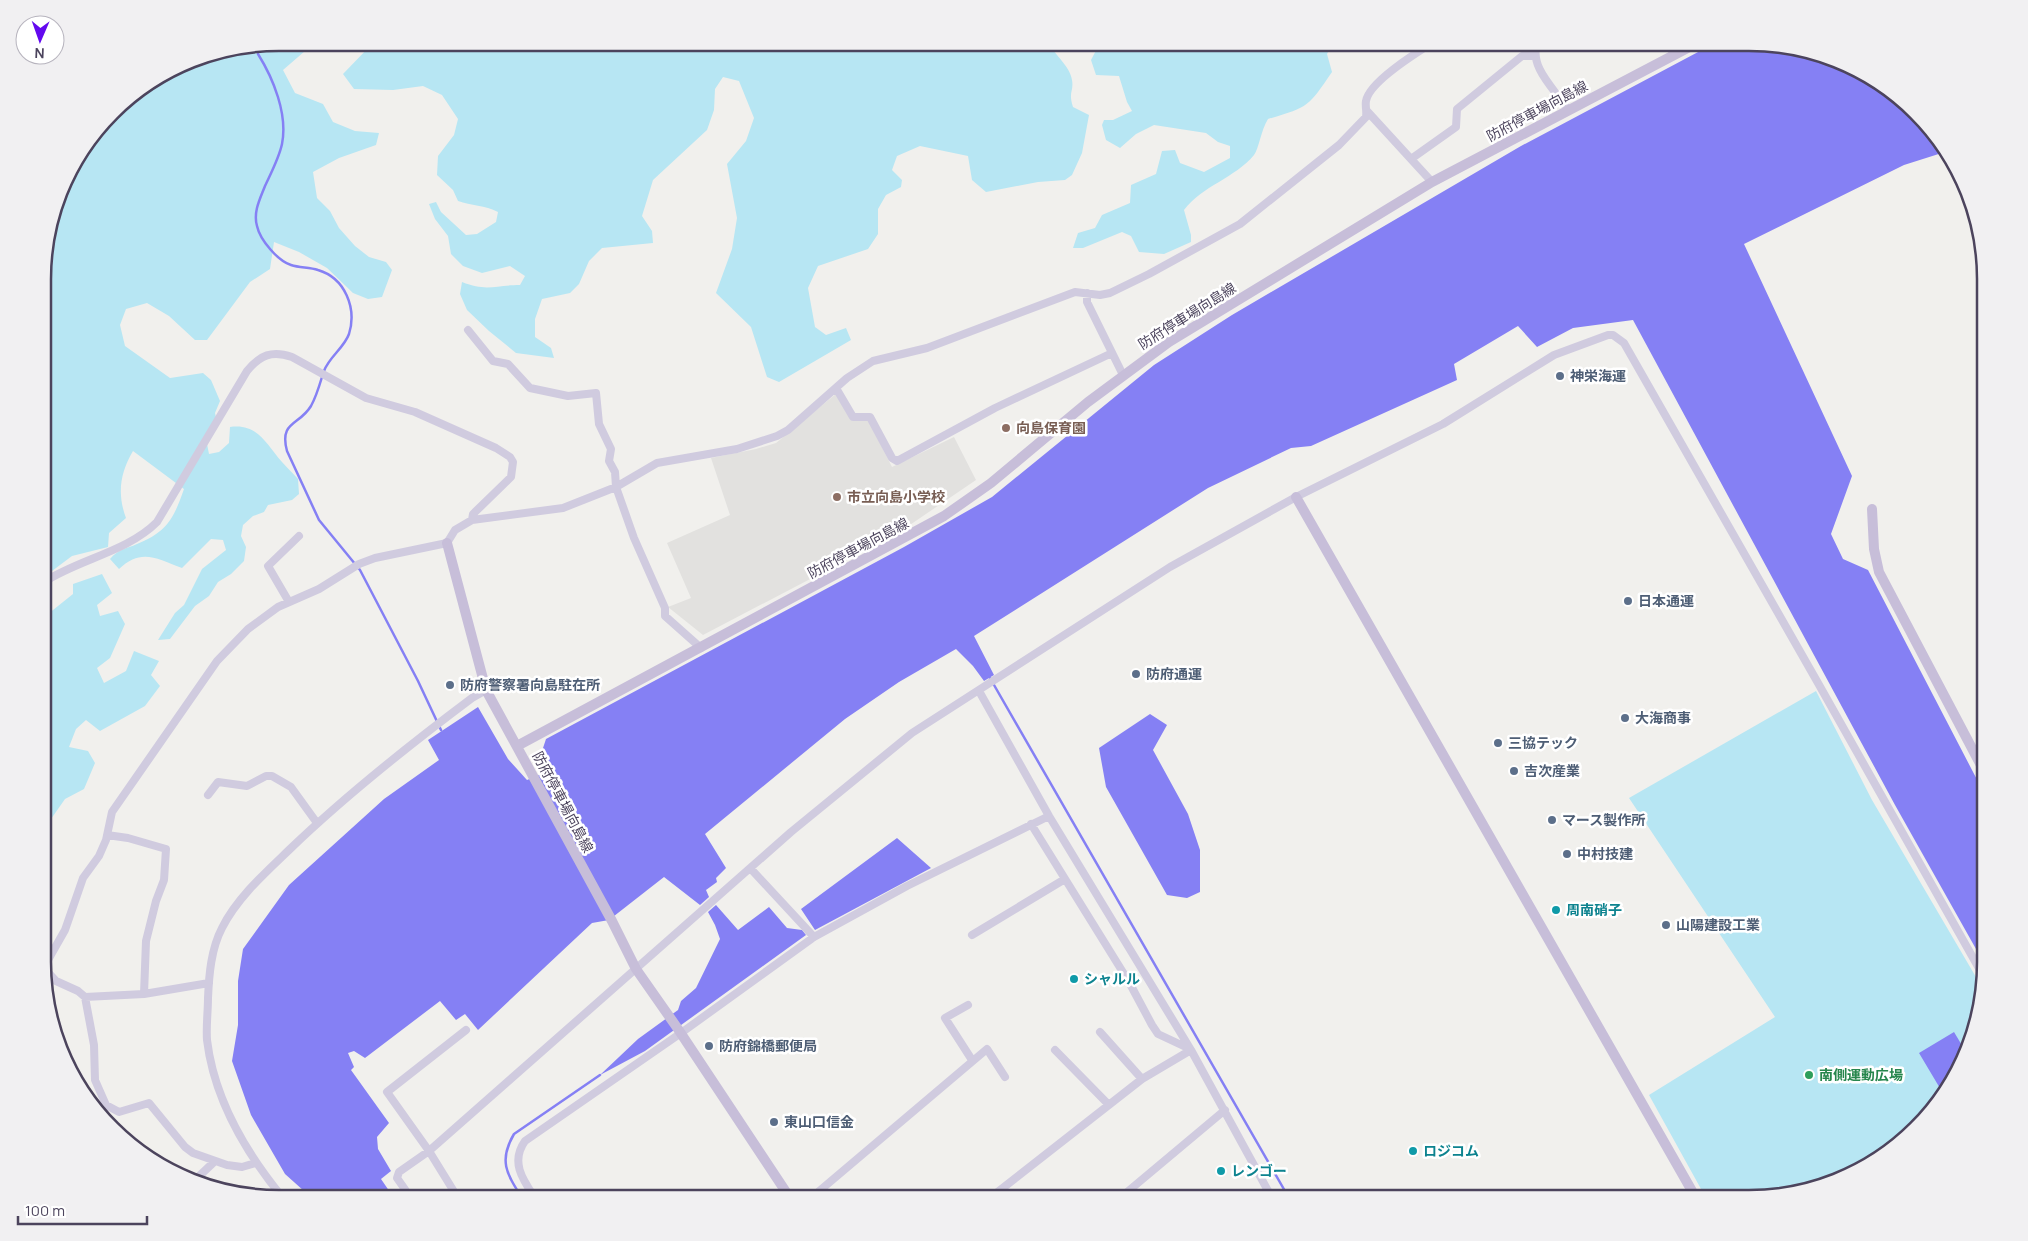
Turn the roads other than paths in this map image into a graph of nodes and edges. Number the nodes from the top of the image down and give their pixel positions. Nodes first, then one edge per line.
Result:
1 (1420, 51) edge
2 (1535, 51) edge
3 (1672, 51) edge
4 (1680, 51) edge
5 (1674, 54) junction
6 (1534, 56) junction
7 (1568, 110) junction
8 (1367, 111) junction
9 (1411, 159) junction
10 (1432, 182) junction
11 (1087, 293) junction
12 (468, 330) dead end
13 (1112, 353) junction
14 (1123, 375) junction
15 (836, 388) junction
16 (616, 487) junction
17 (1296, 497) junction
18 (1872, 509) dead end
19 (472, 520) junction
20 (299, 536) dead end
21 (447, 543) junction
22 (51, 578) edge
23 (289, 602) junction
24 (701, 648) junction
25 (486, 690) junction
26 (980, 691) junction
27 (517, 746) junction
28 (1977, 757) edge
29 (208, 795) dead end
30 (1049, 816) junction
31 (318, 823) junction
32 (1032, 824) junction
33 (107, 835) junction
34 (751, 869) junction
35 (1065, 879) junction
36 (972, 935) dead end
37 (814, 937) junction
38 (51, 956) edge
39 (1977, 965) edge
40 (636, 969) junction
41 (52, 977) edge
42 (209, 983) junction
43 (144, 994) junction
44 (85, 997) junction
45 (968, 1005) dead end
46 (466, 1030) dead end
47 (680, 1031) junction
48 (1100, 1032) dead end
49 (1055, 1050) dead end
50 (1192, 1050) junction
51 (972, 1060) junction
52 (1005, 1077) dead end
53 (1142, 1079) junction
54 (1109, 1105) junction
55 (103, 1106) edge
56 (1225, 1110) junction
57 (429, 1151) junction
58 (214, 1162) junction
59 (255, 1163) junction
60 (200, 1175) edge
61 (276, 1190) edge
62 (405, 1190) edge
63 (453, 1190) edge
64 (530, 1190) edge
65 (785, 1190) edge
66 (820, 1190) edge
67 (1000, 1190) edge
68 (1130, 1190) edge
69 (1268, 1190) edge
70 (1691, 1190) edge

1 - 8 street
2 - 6 street
3 - 5 street
4 - 5 main road, 防府停車場向島線
5 - 7 main road, 防府停車場向島線
6 - 7 street
6 - 9 street
7 - 10 main road, 防府停車場向島線
8 - 9 street
8 - 11 street
9 - 10 street
10 - 14 main road, 防府停車場向島線
11 - 13 street
11 - 15 street
12 - 16 street
13 - 14 street
13 - 15 street
14 - 24 main road, 防府停車場向島線
15 - 16 street
16 - 19 street
16 - 24 street
17 - 26 street
17 - 39 street
17 - 70 main road
18 - 28 main road
19 - 21 street
19 - 22 street
20 - 23 street
21 - 23 street
21 - 25 main road
23 - 33 street
24 - 27 main road, 防府停車場向島線
25 - 27 main road
25 - 31 street
26 - 30 street
26 - 34 street
27 - 40 main road, 防府停車場向島線
29 - 31 street
30 - 32 street
30 - 50 street
31 - 42 street
32 - 35 street
32 - 37 street
33 - 38 street
33 - 43 street
34 - 37 street
34 - 40 street
35 - 36 street
35 - 50 street
37 - 47 street
40 - 47 main road, 防府停車場向島線
40 - 57 street
41 - 44 street
42 - 43 street
42 - 59 street
43 - 44 street
44 - 55 street
45 - 51 street
46 - 57 street
47 - 64 street
47 - 65 main road, 防府停車場向島線
48 - 53 street
49 - 54 street
50 - 53 street
50 - 56 street
51 - 52 street
51 - 66 street
53 - 54 street
54 - 67 street
55 - 58 street
56 - 68 street
56 - 69 street
57 - 62 street
57 - 63 street
58 - 59 street
58 - 60 street
59 - 61 street

